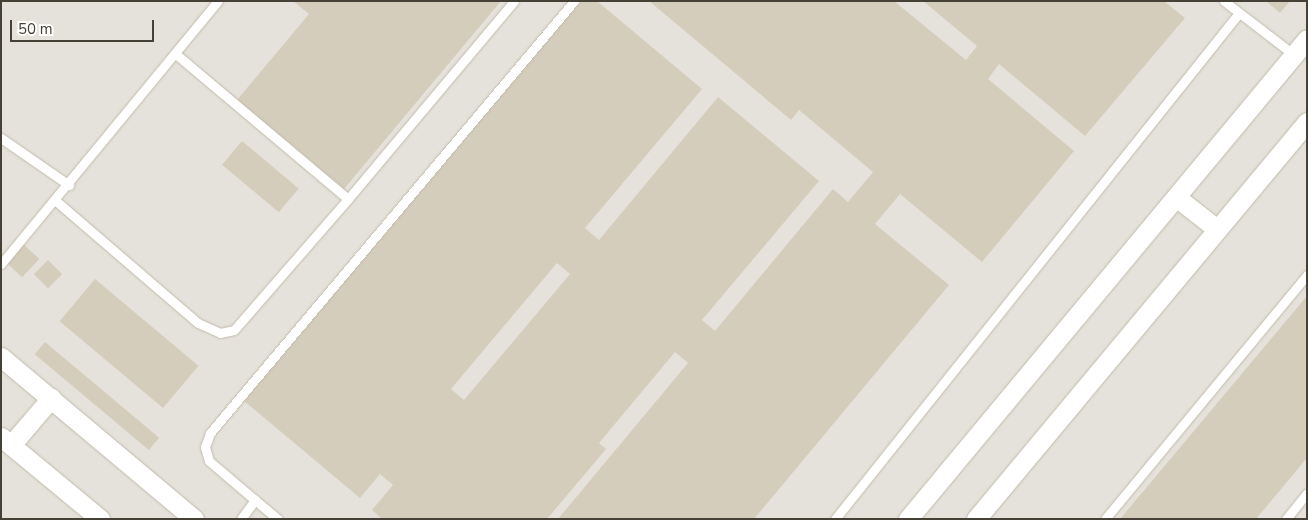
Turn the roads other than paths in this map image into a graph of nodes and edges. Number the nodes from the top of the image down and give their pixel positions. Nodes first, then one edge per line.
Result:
1 (218, 1) edge
2 (514, 1) edge
3 (574, 1) edge
4 (1224, 1) edge
5 (1240, 13) junction
6 (1307, 40) edge
7 (177, 55) junction
8 (1294, 55) junction
9 (1307, 122) edge
10 (1, 138) edge
11 (69, 185) junction
12 (1176, 197) junction
13 (348, 199) junction
14 (56, 201) junction
15 (1217, 229) junction
16 (1, 264) edge
17 (1307, 275) edge
18 (2, 356) edge
19 (50, 398) junction
20 (6, 441) edge
21 (1307, 493) edge
22 (255, 500) junction
23 (100, 519) edge
24 (194, 519) edge
25 (241, 519) edge
26 (278, 519) edge
27 (835, 519) edge
28 (908, 519) edge
29 (976, 519) edge
30 (1105, 519) edge
31 (1286, 519) edge

1 - 7 lane
2 - 13 lane
3 - 22 lane
4 - 5 lane
5 - 8 lane
5 - 27 lane
6 - 8 street
7 - 11 lane
7 - 13 lane
8 - 12 street
9 - 15 street
10 - 11 lane
11 - 14 lane
12 - 15 street
12 - 28 street
13 - 14 lane
14 - 16 lane
15 - 29 street
17 - 30 lane
18 - 19 street
19 - 20 street
19 - 24 street
20 - 23 street
21 - 31 lane
22 - 25 lane
22 - 26 lane

